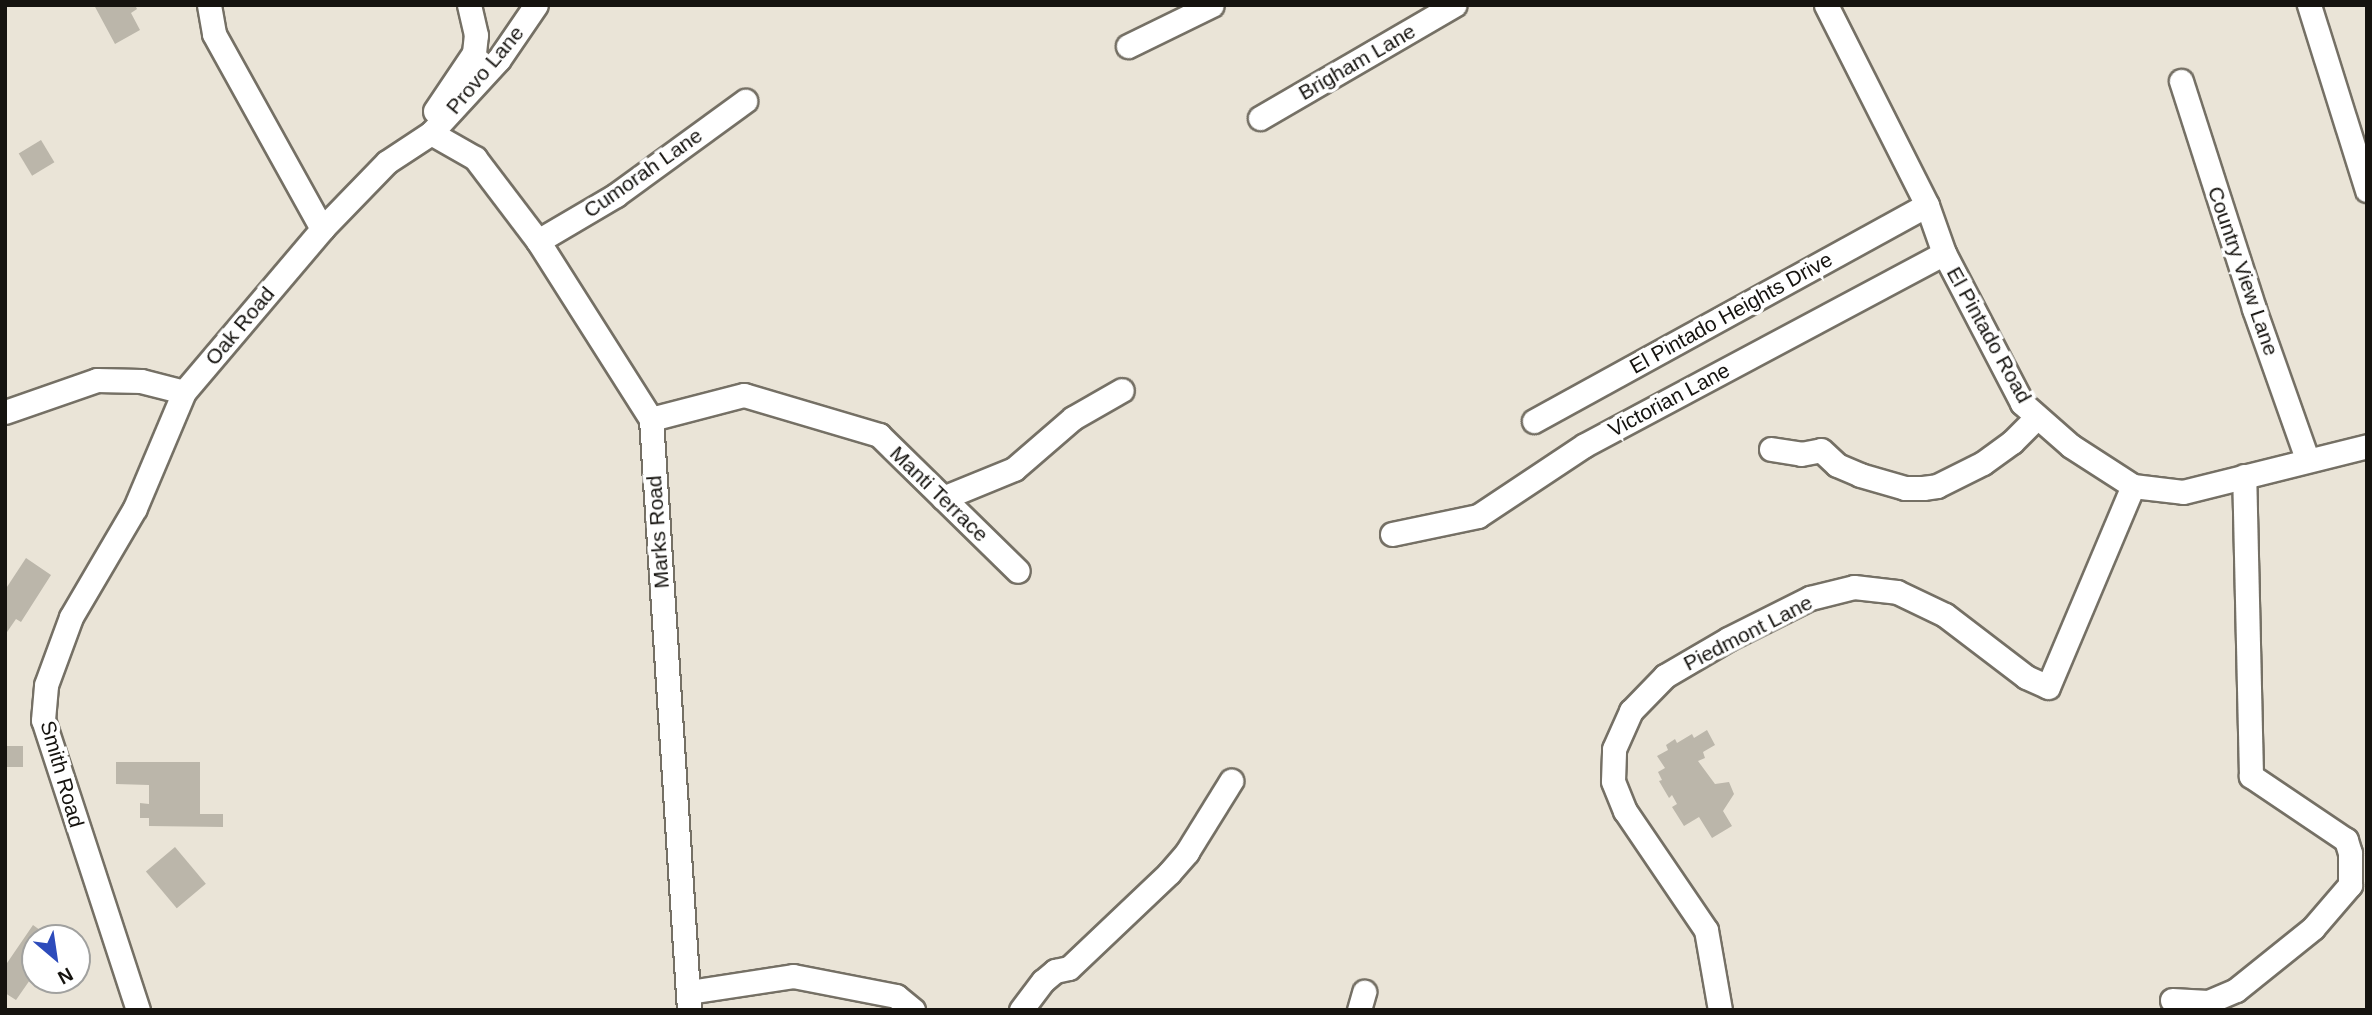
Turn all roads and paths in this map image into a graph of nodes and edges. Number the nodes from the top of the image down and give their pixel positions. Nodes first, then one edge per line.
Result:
1 (208, 5) edge
2 (469, 5) edge
3 (536, 5) edge
4 (1212, 5) edge
5 (1454, 5) edge
6 (2309, 5) edge
7 (1831, 7) edge
8 (1128, 46) dead end
9 (2182, 81) dead end
10 (746, 101) dead end
11 (1260, 118) dead end
12 (431, 133) junction
13 (2367, 190) edge
14 (1927, 205) junction
15 (322, 229) junction
16 (538, 241) junction
17 (1944, 253) junction
18 (1122, 390) dead end
19 (184, 392) junction
20 (5, 412) edge
21 (2037, 417) junction
22 (651, 419) junction
23 (1534, 421) dead end
24 (2367, 446) edge
25 (1771, 449) dead end
26 (2307, 459) junction
27 (2244, 476) junction
28 (2133, 486) junction
29 (943, 498) junction
30 (1392, 534) dead end
31 (1018, 571) dead end
32 (1231, 781) dead end
33 (2172, 1000) dead end
34 (689, 1001) edge
35 (138, 1010) edge
36 (913, 1010) edge
37 (1021, 1010) edge
38 (1720, 1010) edge

1 - 15 street
2 - 12 street
3 - 12 street, Provo Lane
4 - 8 street
5 - 11 street, Brigham Lane
6 - 13 street
7 - 14 street, El Pintado Road
9 - 26 street, Country View Lane
10 - 16 street, Cumorah Lane
12 - 15 street, Oak Road
12 - 16 street, Marks Road
14 - 17 street, El Pintado Road
14 - 23 street, El Pintado Heights Drive
15 - 19 street, Oak Road
16 - 22 street, Marks Road
17 - 21 street, El Pintado Road
17 - 30 street, Victorian Lane
18 - 29 street
19 - 20 street
19 - 35 street, Smith Road
21 - 25 street
21 - 28 street, El Pintado Road
22 - 29 street, Manti Terrace
22 - 34 street, Marks Road
24 - 26 street, El Pintado Road
26 - 27 street, El Pintado Road
27 - 28 street, El Pintado Road
27 - 33 street
28 - 38 street, Piedmont Lane
29 - 31 street, Manti Terrace
32 - 37 street
34 - 36 street

